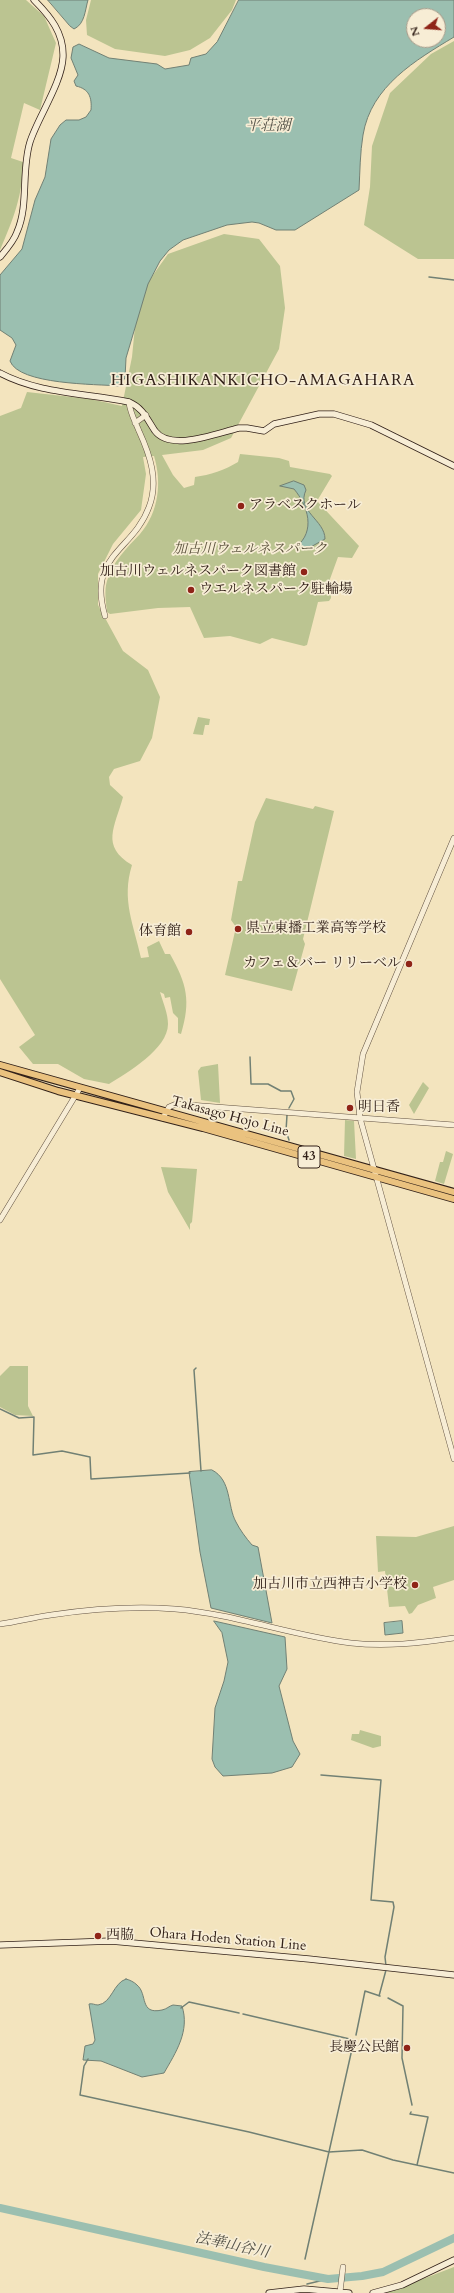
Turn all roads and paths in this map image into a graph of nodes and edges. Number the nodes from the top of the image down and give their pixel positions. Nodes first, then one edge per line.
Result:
1 (34, 0) edge
2 (0, 257) edge
3 (0, 373) edge
4 (129, 402) junction
5 (146, 414) junction
6 (136, 423) junction
7 (454, 466) edge
8 (105, 616) dead end
9 (454, 838) edge
10 (0, 1065) edge
11 (0, 1072) edge
12 (80, 1088) junction
13 (75, 1096) junction
14 (165, 1115) junction
15 (360, 1118) junction
16 (454, 1125) edge
17 (374, 1169) junction
18 (376, 1178) junction
19 (454, 1192) edge
20 (454, 1199) edge
21 (0, 1220) edge
22 (454, 1459) edge
23 (0, 1624) edge
24 (454, 1638) edge
25 (0, 1946) edge
26 (454, 1975) edge
27 (454, 2260) edge
28 (343, 2267) dead end
29 (340, 2292) edge
30 (269, 2293) edge
31 (349, 2293) edge
32 (373, 2293) edge

1 - 2 main road
3 - 4 main road
4 - 5 main road
4 - 6 street
5 - 6 street
5 - 7 main road
6 - 8 street
9 - 15 street
10 - 12 main road, Takasago Hojo Line / 43
11 - 13 main road, Takasago Hojo Line / 43
12 - 13 street
12 - 14 main road, Takasago Hojo Line / 43
13 - 14 main road, Takasago Hojo Line / 43
13 - 21 street
14 - 15 street
14 - 17 main road, Takasago Hojo Line / 43
14 - 18 main road, Takasago Hojo Line / 43
15 - 16 street
15 - 17 street
17 - 18 street
17 - 19 main road, Takasago Hojo Line / 43
18 - 20 main road, Takasago Hojo Line / 43
18 - 22 street
23 - 24 street
25 - 26 main road, Ohara Hoden Station Line
27 - 32 main road
28 - 29 street
29 - 30 main road
29 - 31 main road

